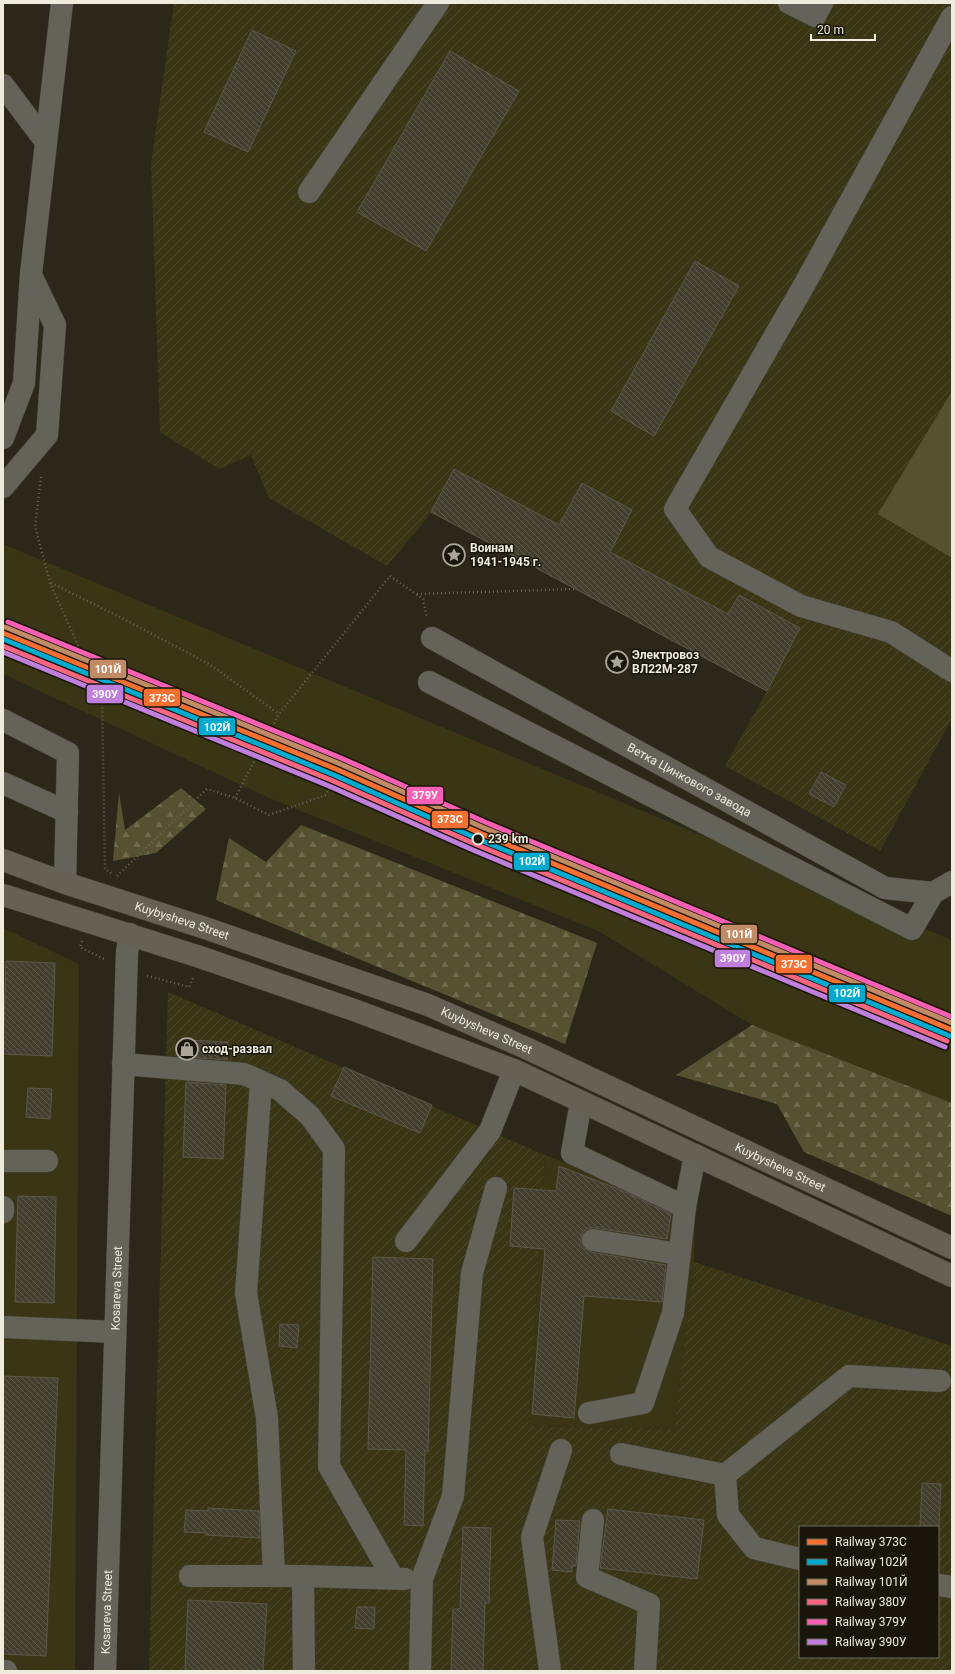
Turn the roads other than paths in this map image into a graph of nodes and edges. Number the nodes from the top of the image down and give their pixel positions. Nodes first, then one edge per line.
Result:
1 (62, 3) edge
2 (438, 3) edge
3 (789, 3) edge
4 (822, 3) edge
5 (952, 17) edge
6 (3, 85) edge
7 (46, 142) junction
8 (308, 192) dead end
9 (31, 274) junction
10 (3, 438) edge
11 (3, 487) edge
12 (432, 638) dead end
13 (952, 671) edge
14 (429, 682) dead end
15 (3, 720) edge
16 (3, 783) edge
17 (67, 812) junction
18 (3, 860) edge
19 (952, 882) edge
20 (65, 883) junction
21 (933, 893) junction
22 (3, 895) edge
23 (140, 906) junction
24 (130, 934) junction
25 (124, 1064) junction
26 (514, 1070) junction
27 (261, 1082) junction
28 (581, 1102) junction
29 (695, 1155) junction
30 (3, 1161) edge
31 (47, 1161) dead end
32 (496, 1188) dead end
33 (3, 1207) edge
34 (685, 1207) junction
35 (3, 1212) edge
36 (593, 1240) dead end
37 (406, 1241) dead end
38 (952, 1248) edge
39 (679, 1254) junction
40 (952, 1276) edge
41 (3, 1327) edge
42 (115, 1332) junction
43 (940, 1381) dead end
44 (589, 1413) dead end
45 (561, 1450) dead end
46 (621, 1454) dead end
47 (725, 1475) junction
48 (593, 1520) dead end
49 (799, 1559) edge
50 (190, 1576) dead end
51 (274, 1576) junction
52 (303, 1576) junction
53 (393, 1578) junction
54 (422, 1579) junction
55 (939, 1585) edge
56 (952, 1587) edge
57 (105, 1671) edge
58 (304, 1671) edge
59 (420, 1671) edge
60 (550, 1671) edge
61 (645, 1671) edge

1 - 7 street
2 - 8 street
3 - 4 street
5 - 13 street
6 - 7 street
7 - 9 street
9 - 10 street
9 - 11 street
12 - 21 street, Ветка Цинкового завода
14 - 21 street
15 - 17 street
16 - 17 street
17 - 20 street
18 - 20 main road, Kuybysheva Street
19 - 21 street
20 - 23 main road, Kuybysheva Street
22 - 24 main road, Kuybysheva Street
23 - 24 main road, Kosareva Street
23 - 38 main road, Kuybysheva Street
24 - 25 street, Kosareva Street
24 - 26 main road, Kuybysheva Street
25 - 27 street
25 - 42 street, Kosareva Street
26 - 28 main road, Kuybysheva Street
26 - 37 street
27 - 51 street
27 - 53 street
28 - 29 main road, Kuybysheva Street
28 - 34 street
29 - 34 street
29 - 40 main road, Kuybysheva Street
30 - 31 street
32 - 54 street
33 - 35 street
34 - 39 street
36 - 39 street
39 - 44 street
41 - 42 street
42 - 57 street, Kosareva Street
43 - 47 street
45 - 60 street
46 - 47 street
47 - 49 street
48 - 61 street
50 - 51 street
51 - 52 street
52 - 53 street
52 - 58 street
53 - 54 street
54 - 59 street
55 - 56 street

